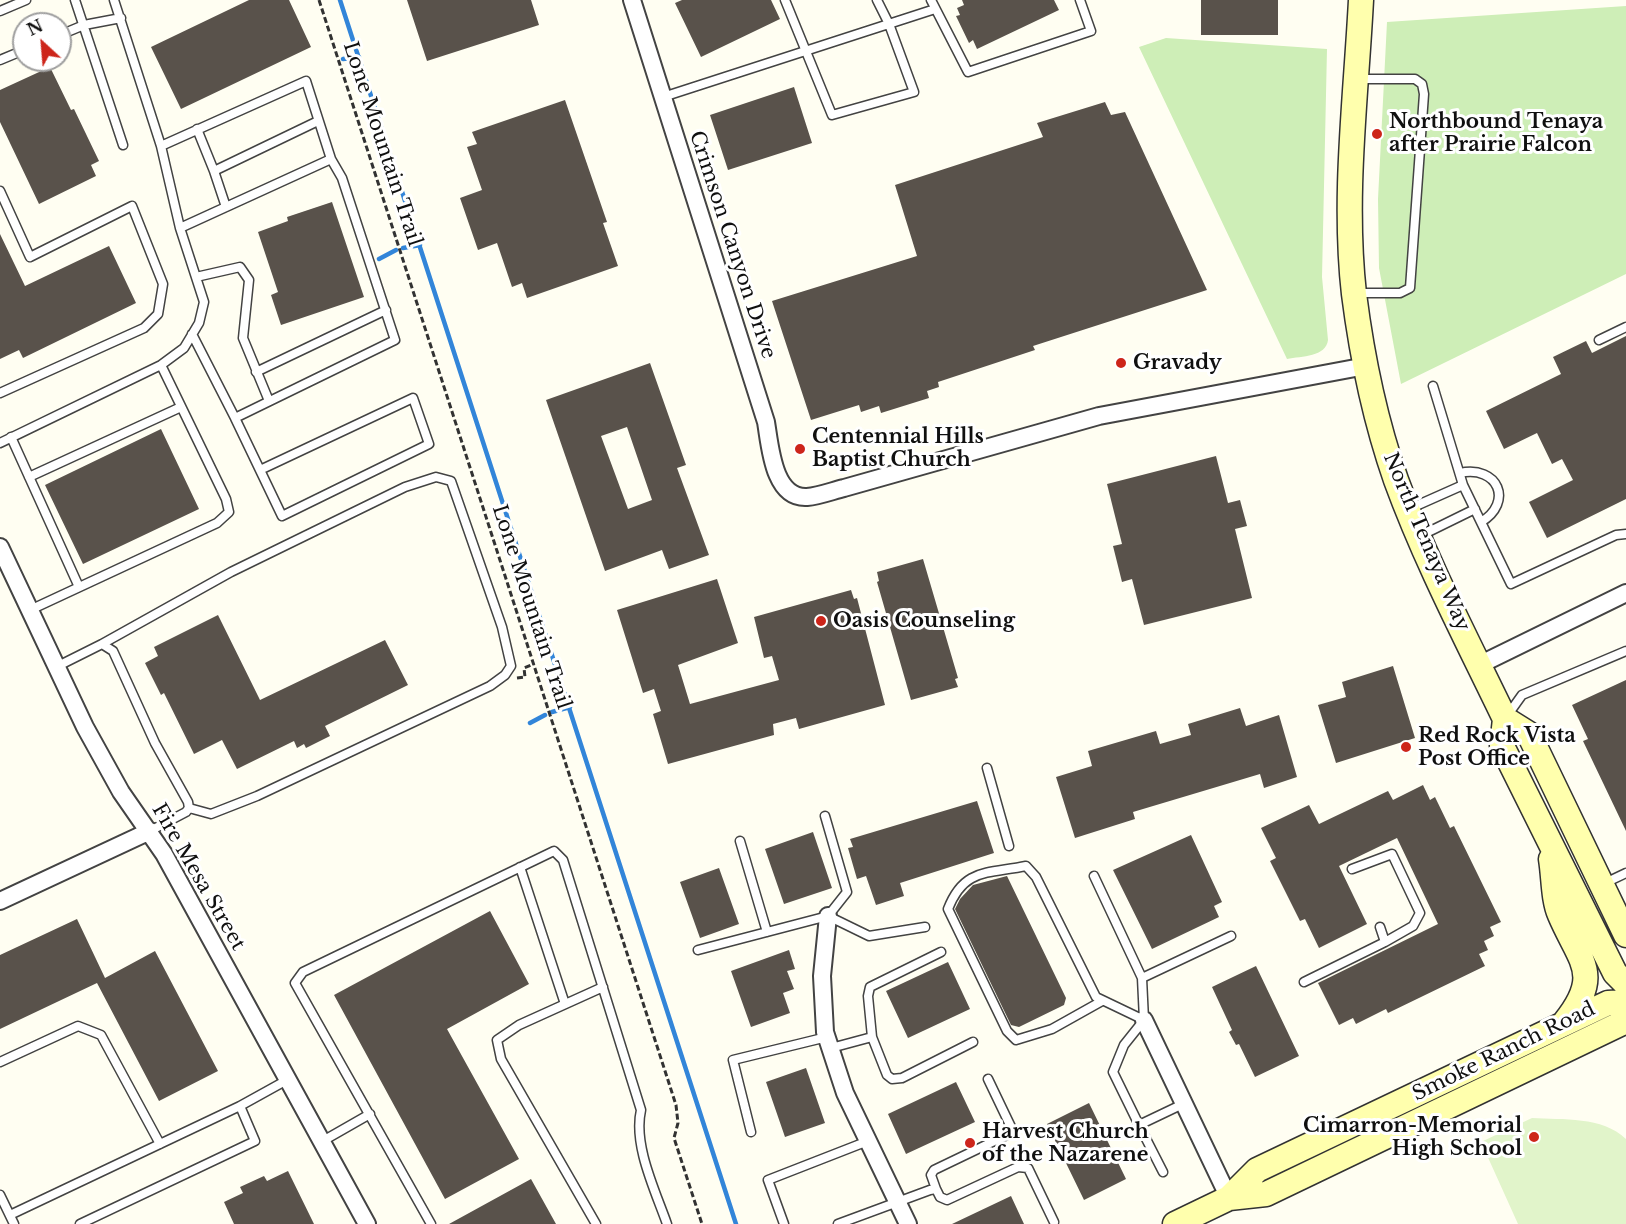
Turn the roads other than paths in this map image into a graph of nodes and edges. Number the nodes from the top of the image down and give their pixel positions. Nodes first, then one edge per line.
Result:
1 (26, 0) edge
2 (75, 0) edge
3 (114, 0) edge
4 (632, 0) edge
5 (785, 0) edge
6 (877, 0) edge
7 (1080, 0) edge
8 (1361, 0) edge
9 (933, 4) edge
10 (0, 11) edge
11 (121, 18) junction
12 (889, 24) junction
13 (84, 26) junction
14 (72, 30) edge
15 (807, 50) junction
16 (1357, 79) junction
17 (663, 97) junction
18 (318, 121) junction
19 (197, 129) junction
20 (123, 145) dead end
21 (161, 146) junction
22 (331, 159) junction
23 (214, 171) junction
24 (0, 191) edge
25 (226, 207) junction
26 (180, 228) junction
27 (196, 277) junction
28 (1354, 293) junction
29 (386, 310) junction
30 (1626, 327) edge
31 (192, 334) junction
32 (1599, 340) dead end
33 (161, 365) junction
34 (1366, 366) junction
35 (256, 372) junction
36 (1433, 386) dead end
37 (0, 393) edge
38 (269, 401) junction
39 (181, 407) junction
40 (235, 418) junction
41 (11, 437) junction
42 (0, 442) edge
43 (260, 470) junction
44 (1460, 473) junction
45 (29, 477) junction
46 (1463, 485) junction
47 (1408, 509) junction
48 (1474, 509) junction
49 (1481, 522) junction
50 (1626, 534) edge
51 (1419, 536) junction
52 (0, 547) edge
53 (79, 587) junction
54 (1626, 593) edge
55 (30, 610) junction
56 (102, 644) junction
57 (1626, 651) edge
58 (1479, 665) junction
59 (57, 667) junction
60 (1505, 719) junction
61 (987, 768) dead end
62 (189, 808) junction
63 (825, 816) dead end
64 (150, 831) junction
65 (1548, 839) junction
66 (740, 841) dead end
67 (1009, 846) dead end
68 (520, 867) junction
69 (1352, 868) dead end
70 (1626, 873) edge
71 (1094, 876) dead end
72 (1602, 885) junction
73 (0, 901) edge
74 (828, 916) junction
75 (925, 927) dead end
76 (1380, 927) dead end
77 (767, 932) junction
78 (1626, 935) edge
79 (1231, 936) dead end
80 (1385, 942) junction
81 (698, 950) dead end
82 (941, 952) dead end
83 (1142, 978) junction
84 (1304, 982) dead end
85 (1626, 984) edge
86 (603, 987) junction
87 (1102, 1001) junction
88 (1626, 1002) edge
89 (565, 1004) junction
90 (1626, 1018) edge
91 (1143, 1020) junction
92 (1564, 1024) junction
93 (872, 1036) junction
94 (829, 1042) junction
95 (973, 1042) dead end
96 (0, 1062) edge
97 (988, 1079) dead end
98 (287, 1080) junction
99 (1183, 1104) junction
100 (240, 1106) junction
101 (370, 1114) junction
102 (1139, 1125) junction
103 (751, 1132) dead end
104 (868, 1141) junction
105 (320, 1143) junction
106 (159, 1144) junction
107 (1163, 1172) dead end
108 (936, 1189) junction
109 (0, 1195) edge
110 (1229, 1198) junction
111 (898, 1202) junction
112 (10, 1215) junction
113 (1054, 1222) dead end
114 (14, 1224) edge
115 (80, 1224) edge
116 (367, 1224) edge
117 (431, 1224) edge
118 (596, 1224) edge
119 (667, 1224) edge
120 (784, 1224) edge
121 (838, 1224) edge
122 (908, 1224) edge
123 (1175, 1224) edge

1 - 10 lane
2 - 13 lane
3 - 11 lane
4 - 17 street, Crimson Canyon Drive
5 - 15 lane
6 - 12 lane
7 - 9 lane
8 - 16 main road, North Tenaya Way
9 - 12 lane
11 - 13 lane
11 - 21 lane
12 - 15 lane
12 - 15 lane
13 - 14 lane
13 - 20 lane
15 - 17 lane
16 - 28 main road, North Tenaya Way
16 - 28 lane
17 - 34 street, Crimson Canyon Drive
18 - 19 lane
18 - 22 lane
18 - 23 lane
19 - 21 lane
19 - 23 lane
21 - 26 lane
22 - 25 lane
22 - 29 lane
23 - 25 lane
24 - 37 lane
25 - 26 lane
26 - 27 lane
27 - 31 lane
27 - 35 lane
28 - 34 main road, North Tenaya Way
29 - 35 lane
29 - 38 lane
30 - 32 lane
31 - 33 lane
31 - 40 lane
33 - 39 lane
33 - 41 lane
34 - 47 main road, North Tenaya Way
35 - 38 lane
36 - 44 lane
38 - 40 lane
39 - 45 lane
39 - 53 lane
40 - 43 lane
41 - 42 lane
41 - 45 lane
43 - 43 lane
44 - 46 lane
44 - 49 lane
45 - 53 lane
46 - 47 lane
46 - 48 lane
47 - 51 main road, North Tenaya Way
48 - 49 lane
48 - 51 lane
49 - 50 lane
51 - 58 main road, North Tenaya Way
52 - 55 street, Fire Mesa Street
53 - 55 lane
54 - 58 street
55 - 59 street, Fire Mesa Street
56 - 59 lane
56 - 62 lane
56 - 62 lane
57 - 60 lane
58 - 60 main road, North Tenaya Way
59 - 64 street, Fire Mesa Street
60 - 65 main road, North Tenaya Way
60 - 72 main road
61 - 67 lane
62 - 64 lane
63 - 74 lane
64 - 73 street
64 - 98 street, Fire Mesa Street
65 - 85 main road, North Tenaya Way
65 - 92 main road
66 - 77 lane
68 - 86 lane
68 - 89 lane
68 - 101 lane
69 - 80 lane
70 - 72 lane
71 - 83 lane
72 - 78 main road
74 - 75 lane
74 - 77 lane
74 - 94 street
76 - 80 lane
77 - 81 lane
79 - 83 lane
80 - 84 lane
82 - 93 lane
83 - 91 lane
86 - 89 lane
86 - 119 lane
87 - 87 lane
87 - 91 lane
88 - 92 main road, Smoke Ranch Road
89 - 118 lane
90 - 110 main road, Smoke Ranch Road
91 - 99 street
91 - 102 lane
92 - 110 main road, Smoke Ranch Road
93 - 94 lane
93 - 95 lane
94 - 103 lane
94 - 104 street
96 - 106 lane
97 - 108 lane
98 - 100 lane
98 - 105 street, Fire Mesa Street
99 - 102 lane
99 - 110 street
100 - 106 lane
100 - 115 lane
101 - 105 lane
101 - 117 lane
102 - 107 lane
104 - 111 street
104 - 120 lane
105 - 116 street, Fire Mesa Street
106 - 112 lane
108 - 111 lane
108 - 113 lane
109 - 112 lane
110 - 123 main road, Smoke Ranch Road
111 - 121 lane
111 - 122 street
112 - 114 lane

